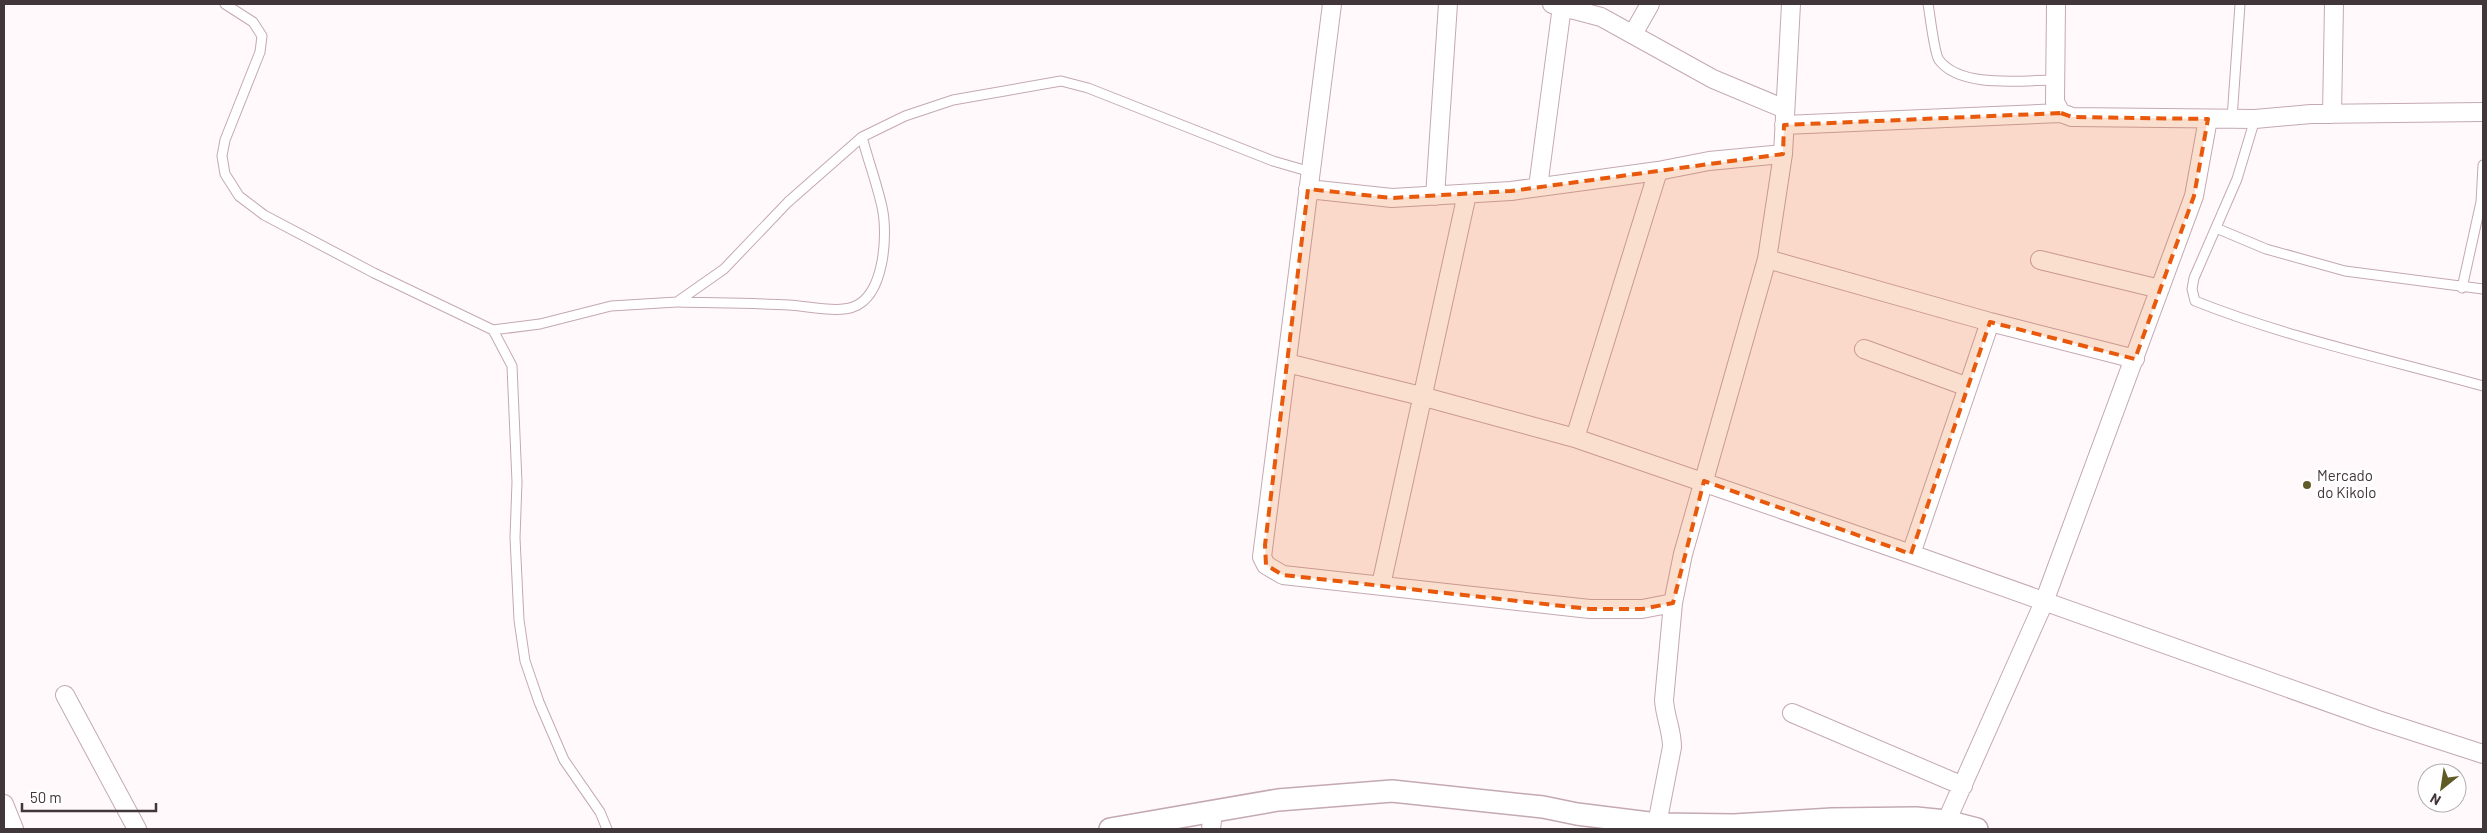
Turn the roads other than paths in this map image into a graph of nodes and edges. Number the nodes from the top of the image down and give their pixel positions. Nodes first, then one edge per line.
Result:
1 (225, 4) edge
2 (1332, 4) edge
3 (1448, 4) edge
4 (1650, 4) edge
5 (1791, 4) edge
6 (1928, 4) edge
7 (2056, 4) edge
8 (2240, 4) edge
9 (2334, 4) edge
10 (1557, 5) edge
11 (1633, 34) junction
12 (2056, 80) junction
13 (2483, 112) edge
14 (2061, 113) junction
15 (2332, 114) junction
16 (1784, 117) junction
17 (2232, 118) junction
18 (2208, 119) junction
19 (2255, 119) junction
20 (862, 137) junction
21 (1782, 154) junction
22 (2483, 165) edge
23 (1658, 171) junction
24 (1309, 180) junction
25 (1538, 187) junction
26 (1466, 194) junction
27 (1435, 196) junction
28 (2216, 228) junction
29 (1767, 259) junction
30 (2040, 260) dead end
31 (2462, 288) junction
32 (2160, 289) junction
33 (2483, 289) edge
34 (677, 302) junction
35 (1990, 322) junction
36 (492, 330) junction
37 (1864, 349) dead end
38 (2135, 359) junction
39 (1287, 363) junction
40 (1968, 386) junction
41 (2483, 386) edge
42 (1422, 396) junction
43 (1575, 438) junction
44 (1704, 481) junction
45 (1911, 554) junction
46 (1381, 585) junction
47 (2044, 602) junction
48 (1673, 603) junction
49 (65, 695) dead end
50 (1792, 712) dead end
51 (2483, 754) edge
52 (1963, 786) junction
53 (4, 804) edge
54 (1212, 820) edge
55 (1657, 824) junction
56 (1944, 825) edge
57 (14, 829) edge
58 (137, 829) edge
59 (607, 829) edge
60 (1110, 829) edge
61 (1977, 829) edge

1 - 36 lane
2 - 24 street
3 - 27 street
4 - 11 street
5 - 16 street
6 - 12 lane
7 - 12 street
8 - 17 lane
9 - 15 street
10 - 11 street
10 - 25 street
11 - 16 street
12 - 14 street
13 - 15 street
14 - 16 street
14 - 18 street
15 - 19 street
16 - 21 street
17 - 18 street
17 - 19 street
18 - 32 street
19 - 28 lane
20 - 24 lane
20 - 34 lane
20 - 34 lane
21 - 23 street
21 - 29 street
22 - 31 lane
23 - 25 street
23 - 43 street
24 - 27 street
24 - 39 street
25 - 26 street
26 - 27 street
26 - 42 street
28 - 31 lane
28 - 41 lane
29 - 35 street
29 - 44 street
30 - 32 street
31 - 33 lane
32 - 38 street
34 - 36 lane
35 - 38 street
35 - 40 street
36 - 59 lane
37 - 40 street
38 - 47 street
39 - 42 street
39 - 46 street
40 - 45 street
42 - 43 street
42 - 46 street
43 - 44 street
44 - 45 street
44 - 48 street
45 - 47 street
46 - 48 street
47 - 51 street
47 - 52 street
48 - 55 street
49 - 58 street
50 - 52 street
52 - 56 street
53 - 57 street
54 - 55 street
54 - 60 street
55 - 56 street
56 - 61 street

